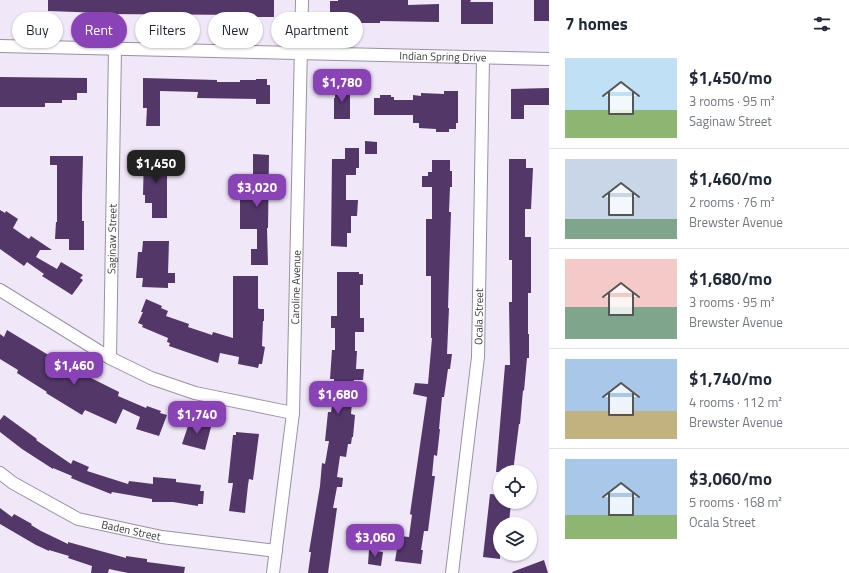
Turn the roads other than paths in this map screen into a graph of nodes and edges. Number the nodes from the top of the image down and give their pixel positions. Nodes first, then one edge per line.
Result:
1 (302, 0) edge
2 (0, 46) edge
3 (71, 47) edge
4 (115, 48) joint
5 (302, 53) junction
6 (483, 58) junction
7 (549, 59) edge
8 (0, 290) edge
9 (110, 358) junction
10 (293, 413) junction
11 (0, 473) edge
12 (276, 551) junction
13 (273, 573) edge
14 (452, 573) edge

1 - 5 street, Caroline Avenue
2 - 3 street, Indian Spring Drive
4 - 5 street, Indian Spring Drive
4 - 9 street, Saginaw Street
5 - 6 street, Indian Spring Drive
5 - 10 street, Caroline Avenue
6 - 7 street, Indian Spring Drive
6 - 14 street, Ocala Street
8 - 9 street
9 - 10 street
10 - 12 street, Caroline Avenue
11 - 12 street, Baden Street
12 - 13 street, Caroline Avenue

